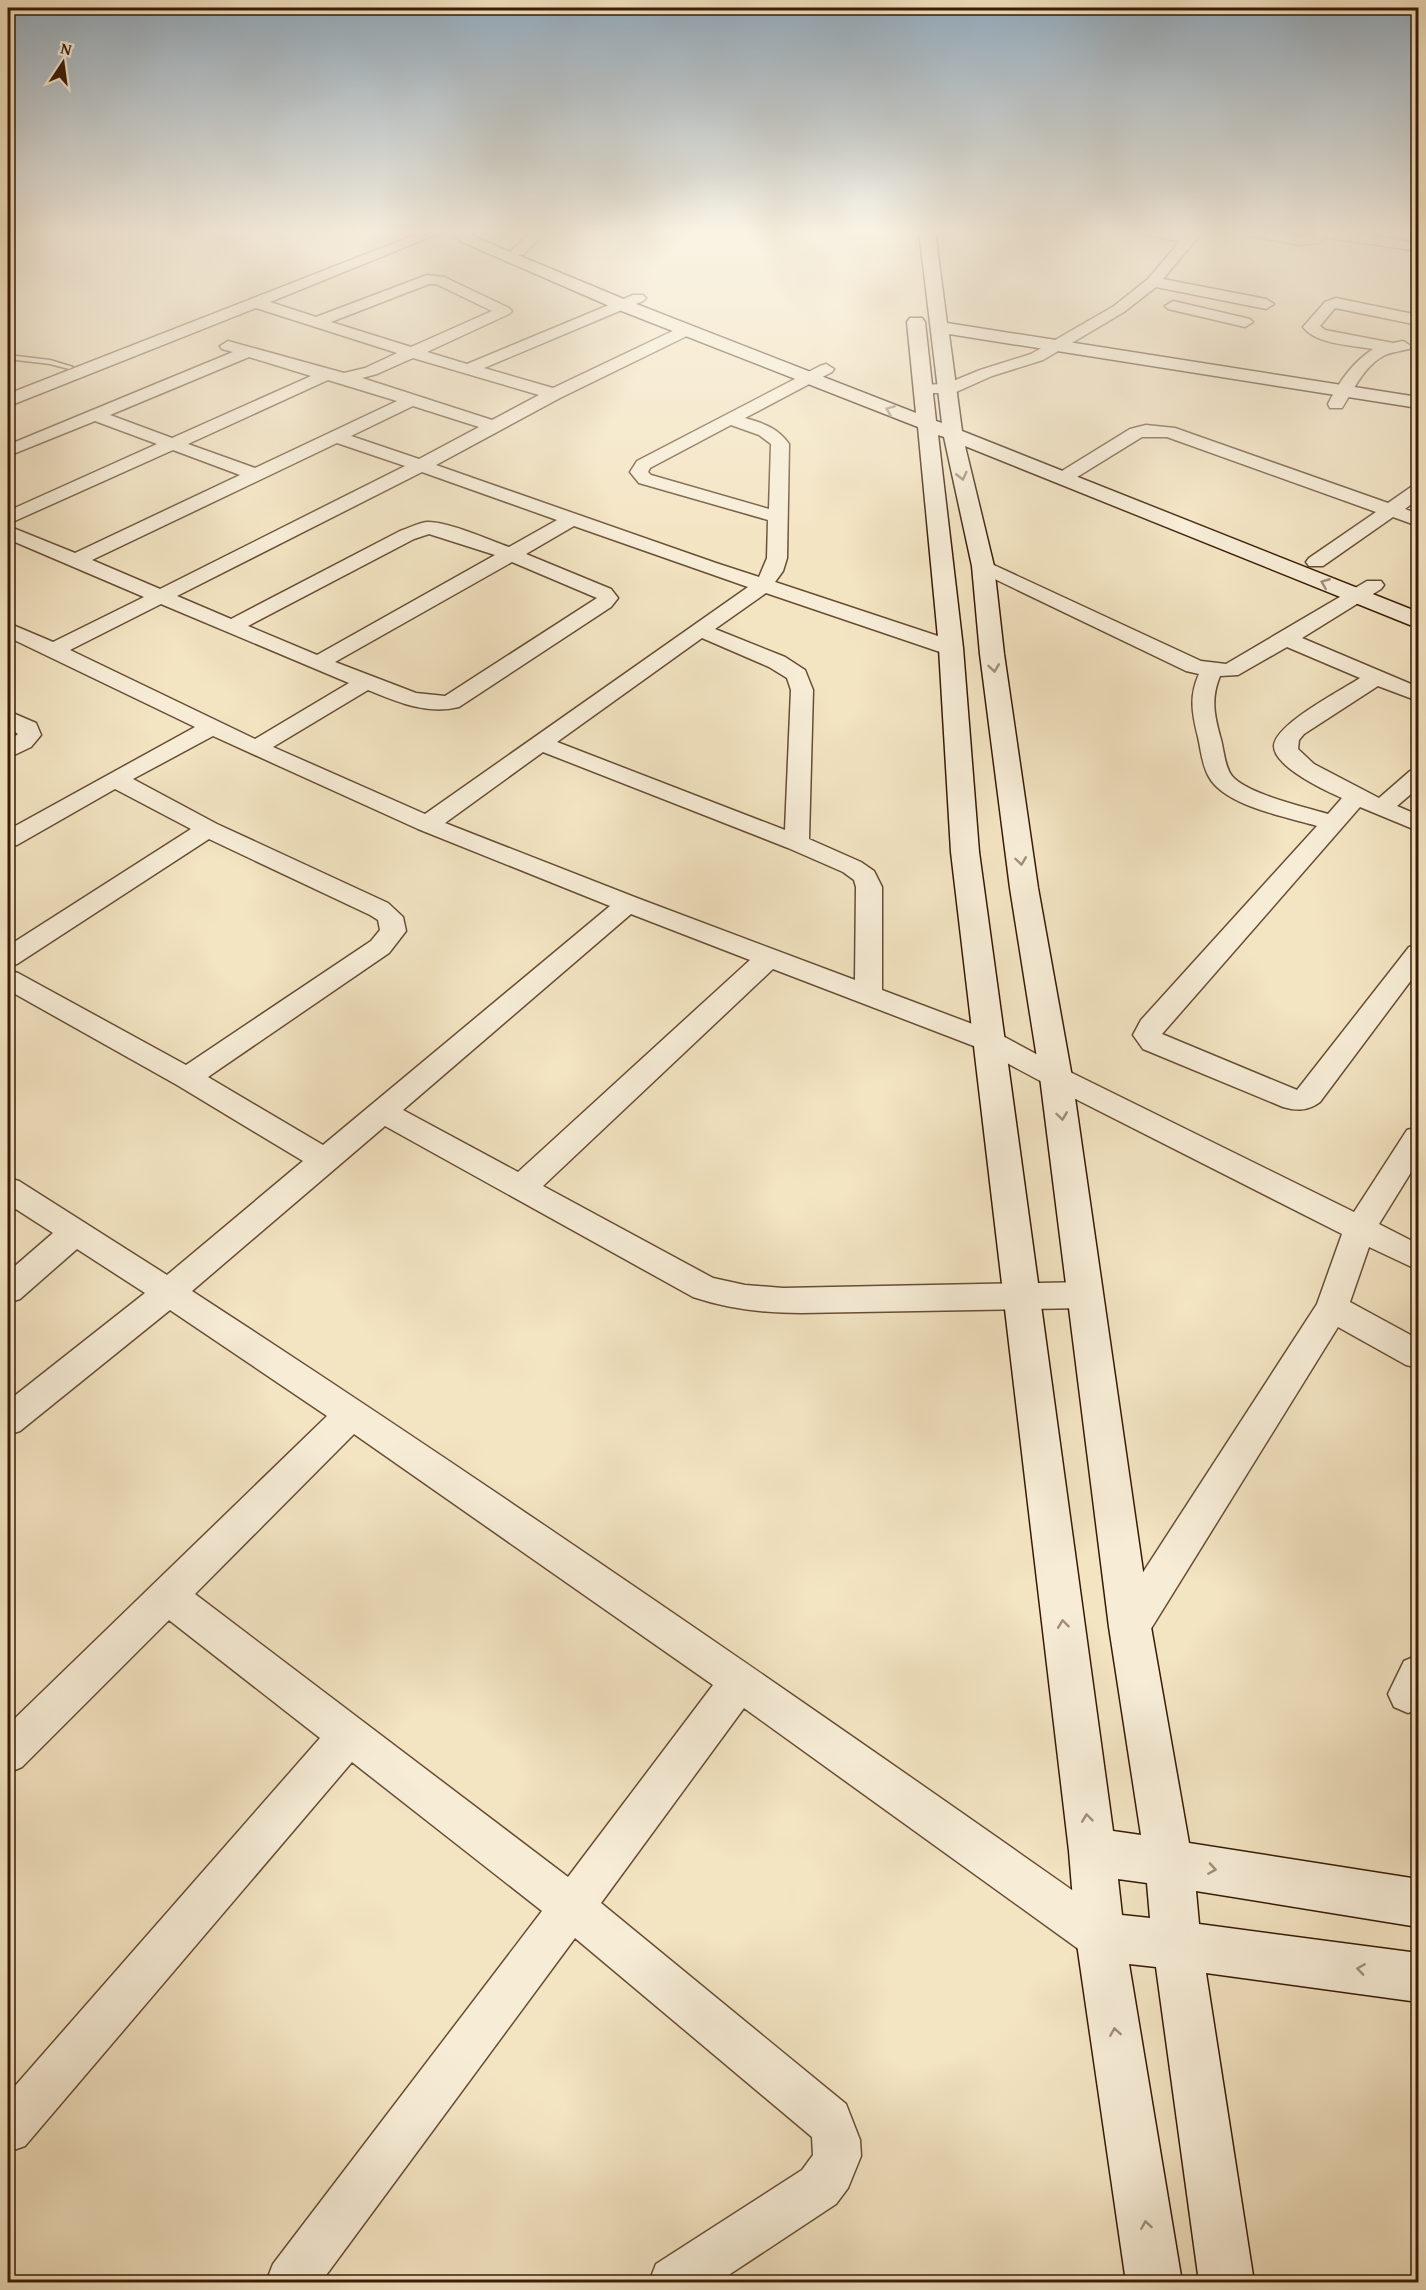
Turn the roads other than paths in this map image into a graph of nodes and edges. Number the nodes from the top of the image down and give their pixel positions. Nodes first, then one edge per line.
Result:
1 (147, 338) edge
2 (167, 338) edge
3 (202, 338) edge
4 (366, 338) edge
5 (442, 338) edge
6 (542, 338) edge
7 (671, 338) edge
8 (711, 338) edge
9 (726, 338) edge
10 (925, 338) edge
11 (940, 338) edge
12 (956, 338) edge
13 (980, 338) edge
14 (1067, 338) edge
15 (1340, 338) edge
16 (1413, 338) edge
17 (1055, 345) junction
18 (1394, 348) junction
19 (248, 351) junction
20 (410, 352) junction
21 (8, 357) edge
22 (1037, 357) junction
23 (69, 368) junction
24 (468, 369) junction
25 (818, 373) junction
26 (326, 375) junction
27 (344, 378) junction
28 (8, 391) edge
29 (554, 394) junction
30 (1339, 397) junction
31 (8, 400) edge
32 (410, 400) junction
33 (1419, 402) edge
34 (939, 411) junction
35 (94, 415) junction
36 (1419, 417) edge
37 (731, 420) junction
38 (495, 427) junction
39 (334, 436) junction
40 (174, 443) junction
41 (8, 451) edge
42 (422, 465) junction
43 (254, 474) junction
44 (1070, 474) junction
45 (1419, 491) edge
46 (1392, 510) junction
47 (777, 517) junction
48 (8, 518) edge
49 (573, 520) junction
50 (1419, 520) edge
51 (8, 532) edge
52 (510, 554) junction
53 (77, 560) junction
54 (1316, 562) junction
55 (982, 566) junction
56 (763, 585) junction
57 (1366, 590) junction
58 (162, 596) junction
59 (1419, 603) edge
60 (1419, 620) edge
61 (232, 626) junction
62 (8, 629) edge
63 (702, 631) junction
64 (1286, 639) junction
65 (951, 648) junction
66 (52, 651) junction
67 (318, 663) junction
68 (1212, 670) junction
69 (1377, 677) junction
70 (366, 682) junction
71 (1419, 695) edge
72 (8, 718) edge
73 (213, 727) junction
74 (542, 744) junction
75 (256, 748) junction
76 (8, 751) edge
77 (1419, 776) edge
78 (115, 779) junction
79 (1357, 796) junction
80 (1382, 807) junction
81 (1332, 823) junction
82 (427, 824) junction
83 (1419, 824) edge
84 (208, 829) junction
85 (8, 840) edge
86 (797, 843) junction
87 (628, 904) junction
88 (1419, 953) edge
89 (769, 957) junction
90 (8, 958) edge
91 (8, 979) edge
92 (868, 995) junction
93 (989, 1041) junction
94 (1056, 1077) junction
95 (187, 1078) junction
96 (384, 1112) junction
97 (1419, 1138) edge
98 (326, 1161) junction
99 (521, 1188) junction
100 (8, 1189) edge
101 (1359, 1229) junction
102 (75, 1232) junction
103 (1419, 1258) edge
104 (8, 1290) edge
105 (169, 1292) junction
106 (1086, 1295) junction
107 (1021, 1296) junction
108 (1332, 1308) junction
109 (1419, 1355) edge
110 (350, 1415) junction
111 (8, 1421) edge
112 (168, 1596) junction
113 (1130, 1627) junction
114 (741, 1680) junction
115 (348, 1736) junction
116 (8, 1753) edge
117 (1092, 1851) junction
118 (1169, 1862) junction
119 (1419, 1903) edge
120 (573, 1908) junction
121 (1100, 1937) junction
122 (1177, 1945) junction
123 (1419, 1977) edge
124 (8, 2129) edge
125 (291, 2283) edge
126 (674, 2283) edge
127 (1154, 2283) edge
128 (1227, 2283) edge

1 - 23 street
2 - 31 street
3 - 19 street
4 - 20 street
5 - 20 street
6 - 24 street
7 - 29 street
8 - 25 street
9 - 25 street
10 - 34 street
11 - 34 street
12 - 22 street
13 - 17 street
14 - 17 street
15 - 18 street
16 - 18 street
17 - 22 street
17 - 30 street
18 - 30 street
19 - 26 street
19 - 35 street
20 - 24 street
20 - 27 street
21 - 23 lane
22 - 30 street
22 - 34 street
23 - 28 street
24 - 29 street
25 - 34 street
25 - 37 street
26 - 27 street
26 - 40 street
27 - 32 street
29 - 38 street
30 - 33 street
30 - 36 street
32 - 38 street
32 - 39 street
34 - 44 street
34 -> 55 street
34 - 65 street
35 - 40 street
35 - 41 street
37 - 47 street
37 - 47 street
38 - 42 street
39 - 42 street
39 - 43 street
40 - 43 street
40 - 48 street
42 - 49 street
42 - 58 street
43 - 53 street
44 - 46 street
44 - 54 street
57 -> 44 street
45 - 46 street
46 - 50 street
46 - 54 street
47 - 56 street
49 - 52 street
49 - 56 street
51 - 53 street
52 - 61 street
52 - 67 street
52 - 70 street
53 - 58 street
54 - 57 street
55 - 68 street
55 -> 94 street
56 - 63 street
56 - 65 street
57 - 59 street
57 - 60 street
57 - 64 street
58 - 61 street
58 - 66 street
61 - 67 street
62 - 66 street
63 - 74 street
63 - 86 street
64 - 68 street
64 - 69 street
65 - 93 street
66 - 73 street
67 - 70 street
68 - 81 street
69 - 71 street
69 - 79 street
70 - 75 street
72 - 76 street
73 - 75 street
73 - 78 street
74 - 82 street
74 - 86 street
75 - 82 street
77 - 80 street
78 - 84 street
78 - 85 street
79 - 80 street
79 - 81 street
80 - 83 street
81 - 88 street
82 - 87 street
84 - 90 street
84 - 95 street
86 - 92 street
87 - 89 street
87 - 96 street
89 - 92 street
89 - 99 street
91 - 95 street
92 - 93 street
93 - 94 street
93 - 107 street
94 - 101 street
94 -> 106 street
95 - 98 street
96 - 98 street
96 - 99 street
97 - 101 street
98 - 105 street
99 - 107 street
100 - 102 street
101 - 103 street
101 - 108 street
102 - 104 street
102 - 105 street
105 - 110 street
105 - 111 street
106 - 107 street
106 - 113 street
117 -> 107 street
108 - 109 street
108 - 113 street
110 - 112 street
110 - 114 street
112 - 115 street
112 - 116 street
113 - 118 street
114 - 120 street
114 - 121 street
115 - 120 street
115 - 124 street
117 - 118 street
117 - 121 street
118 -> 119 street
118 - 122 street
120 - 125 street
120 - 126 street
121 - 122 street
127 -> 121 street
123 -> 122 street
122 - 128 street

